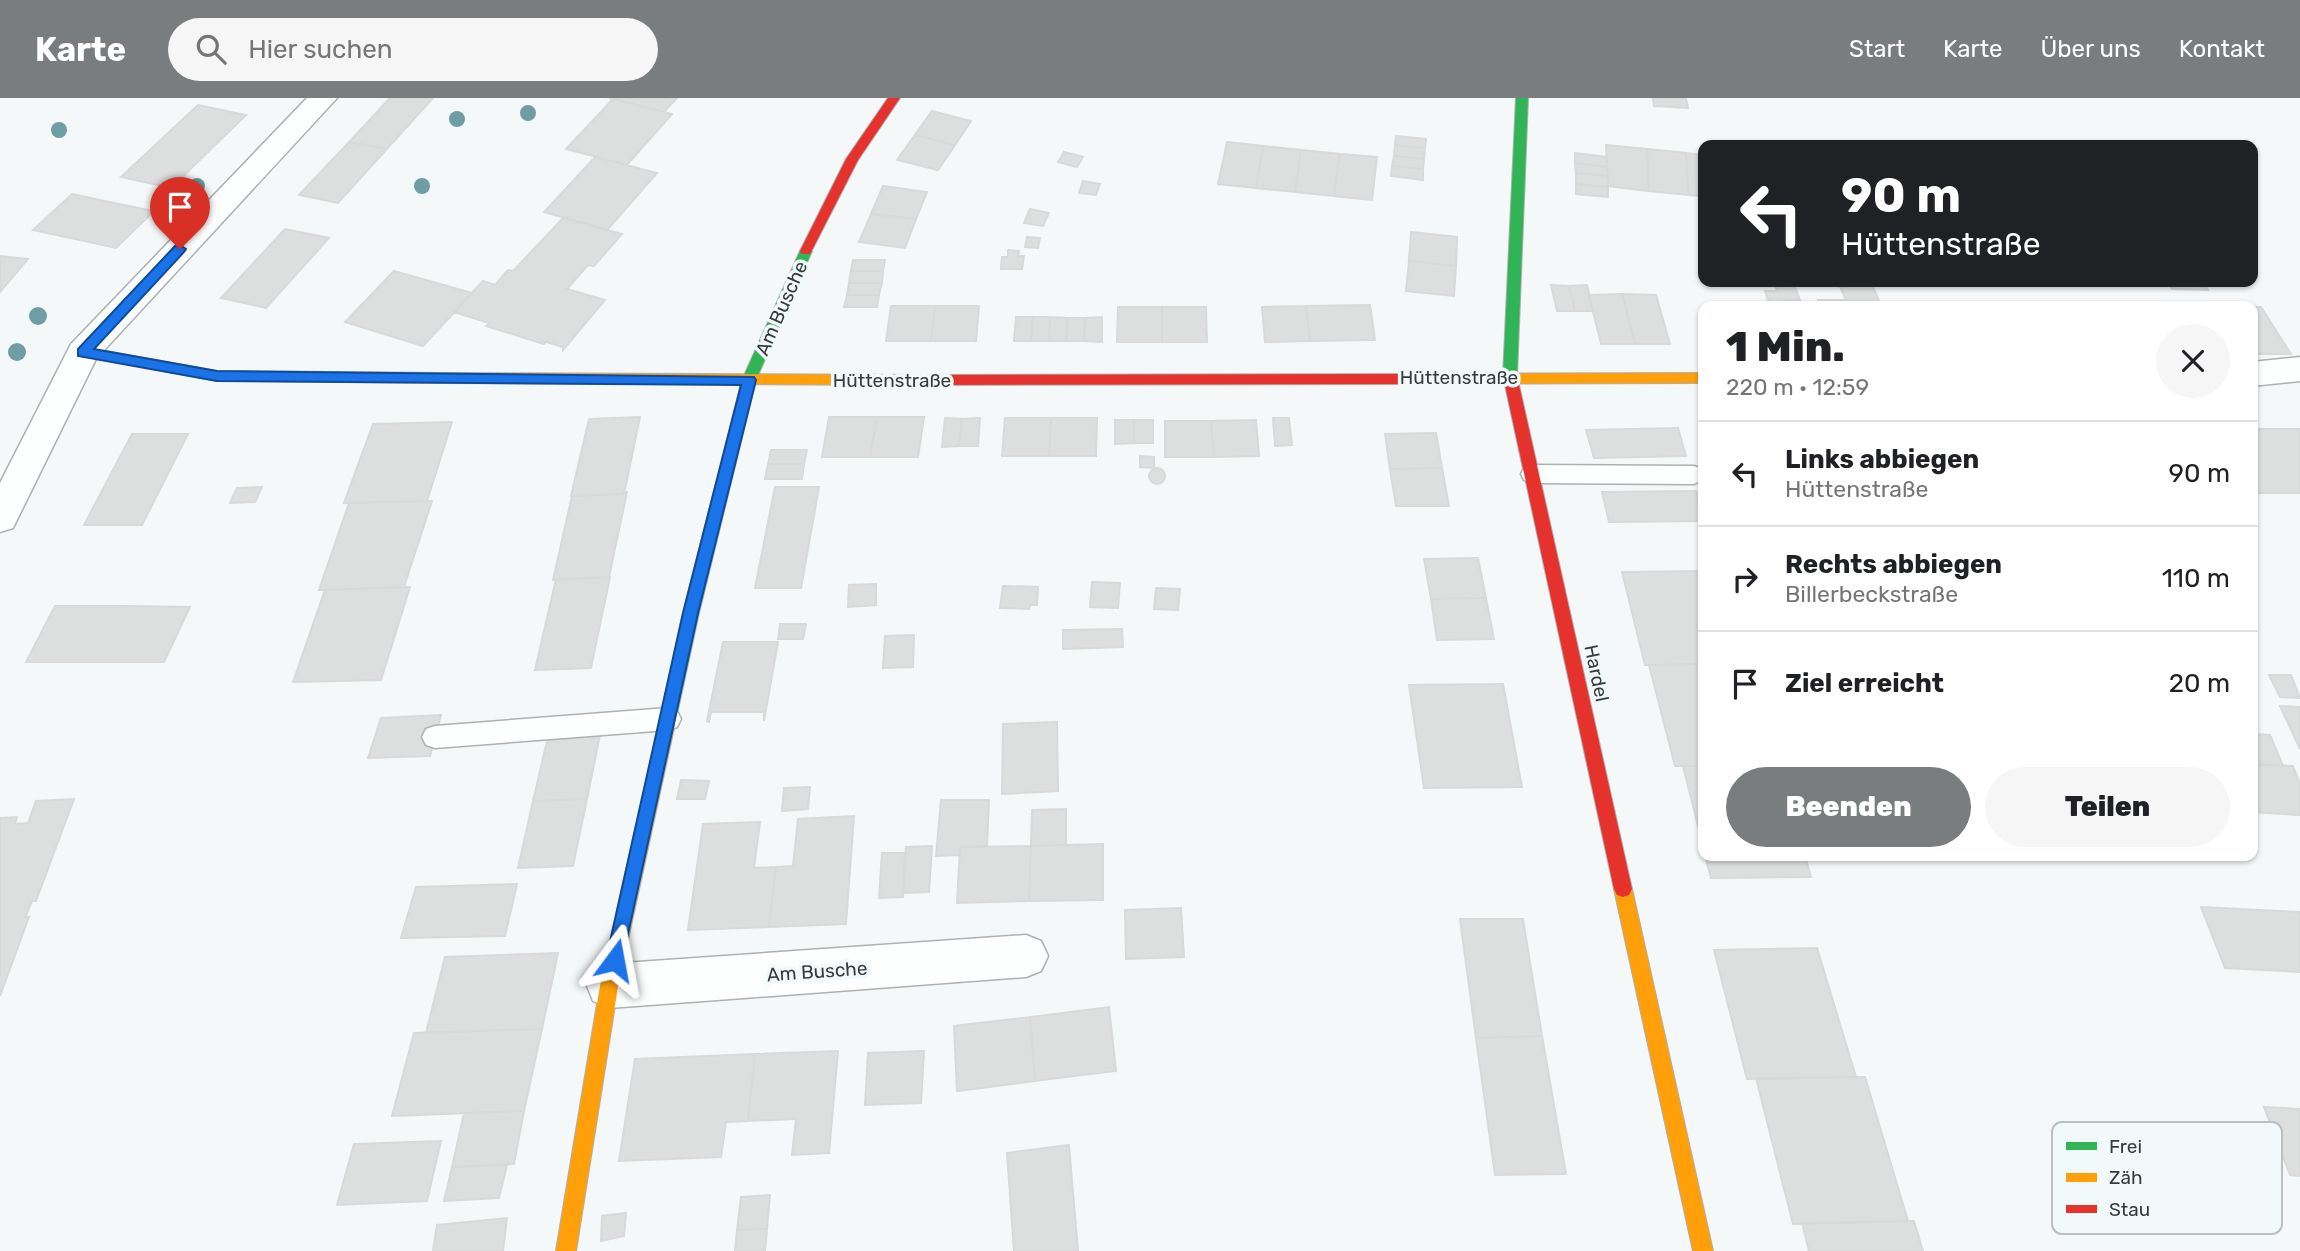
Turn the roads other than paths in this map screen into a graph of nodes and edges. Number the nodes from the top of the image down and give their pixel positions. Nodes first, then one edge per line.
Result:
1 (323, 98) edge
2 (894, 98) edge
3 (1522, 98) edge
4 (83, 352) junction
5 (2300, 369) edge
6 (2258, 373) edge
7 (1510, 377) junction
8 (1698, 378) edge
9 (749, 380) junction
10 (1532, 474) junction
11 (1694, 475) dead end
12 (0, 518) edge
13 (668, 719) junction
14 (435, 737) dead end
15 (1026, 956) dead end
16 (609, 986) junction
17 (566, 1251) edge
18 (1703, 1251) edge

1 - 4 street
2 - 9 street, Am Busche
3 - 7 street, Hardel
4 - 9 street, Hüttenstraße
4 - 12 street
5 - 6 street
7 - 8 street, Hüttenstraße
7 - 9 street, Hüttenstraße
7 - 10 street, Hardel
9 - 13 street, Am Busche
10 - 11 lane
10 - 18 street, Hardel
13 - 14 lane
13 - 16 street, Am Busche
15 - 16 street, Am Busche
16 - 17 street, Am Busche

